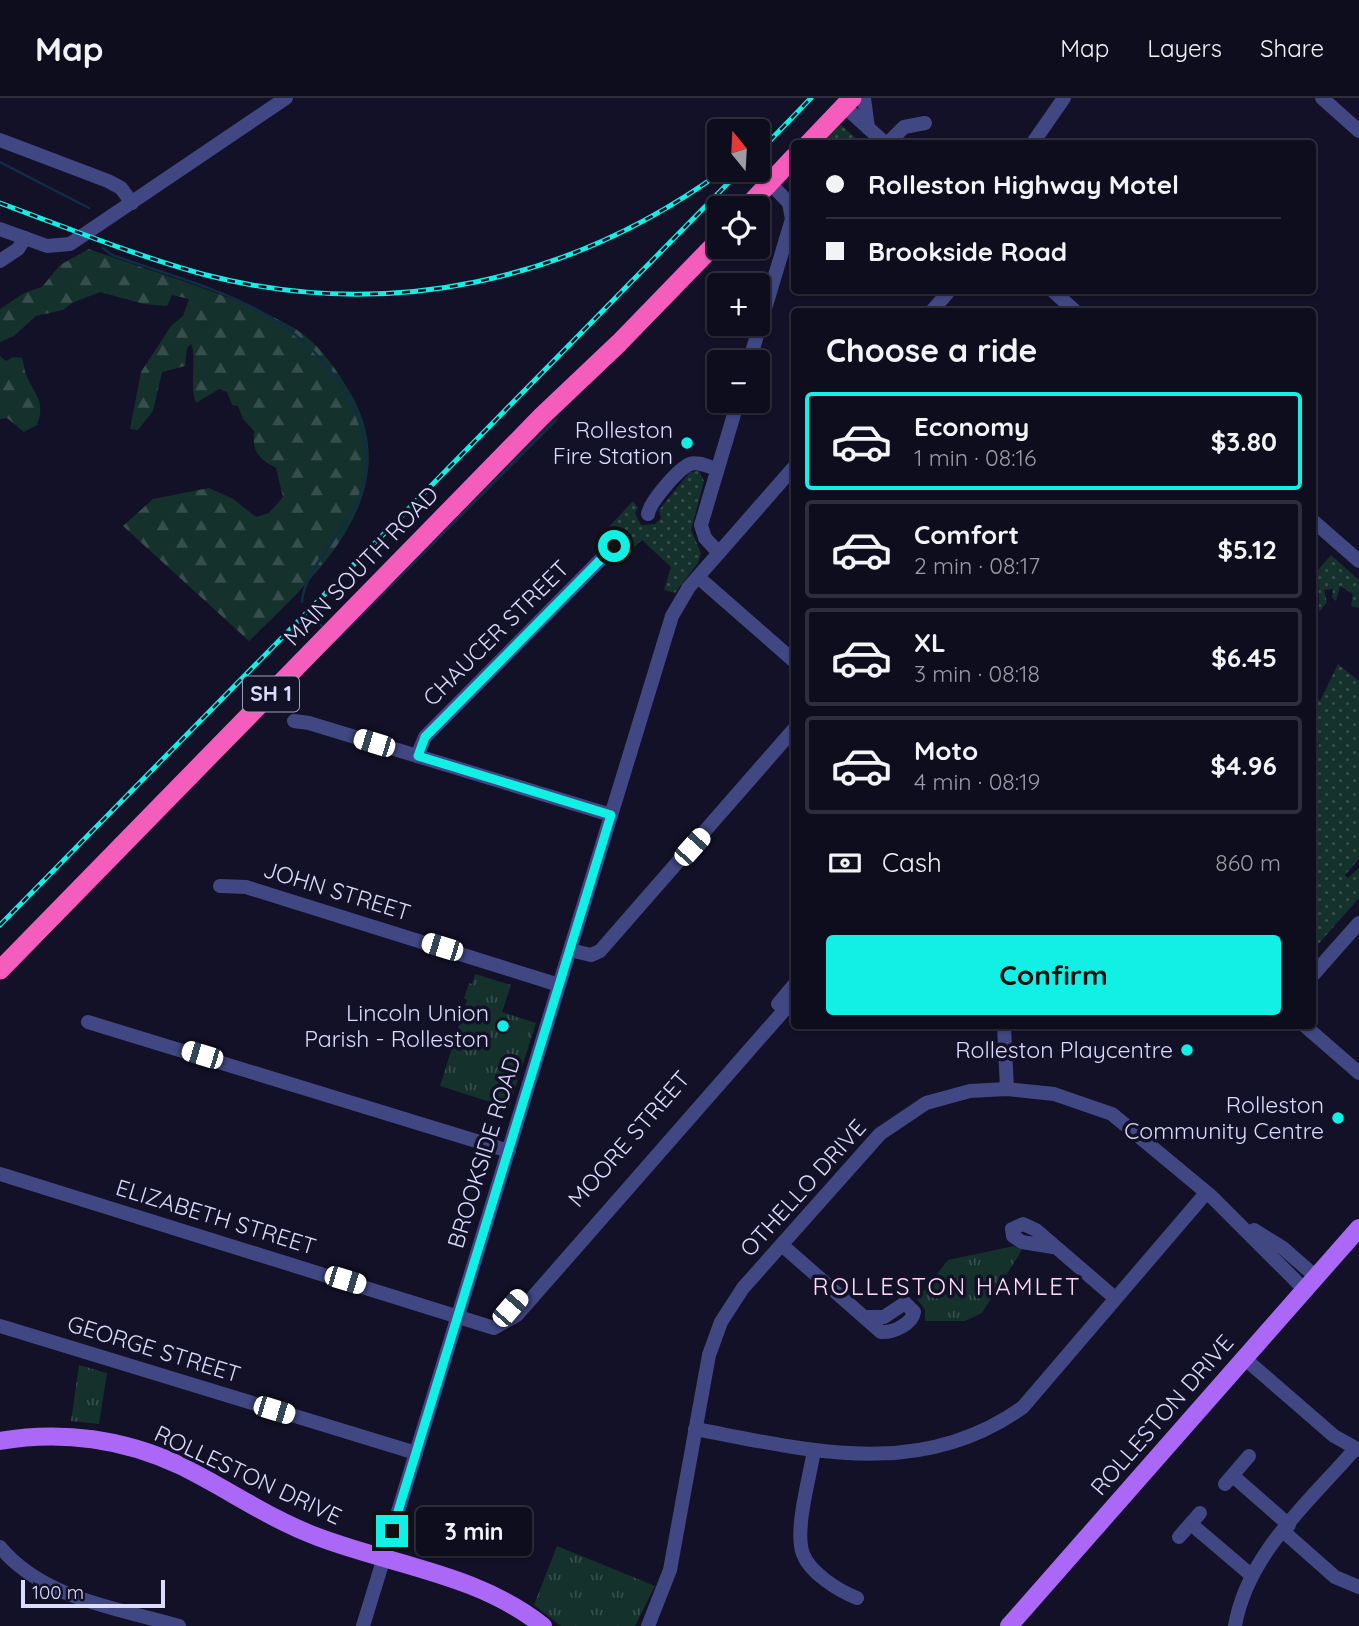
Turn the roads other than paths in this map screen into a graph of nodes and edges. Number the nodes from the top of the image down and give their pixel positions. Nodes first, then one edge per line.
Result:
1 (286, 98) edge
2 (864, 98) edge
3 (1064, 98) edge
4 (1322, 98) edge
5 (848, 102) edge
6 (925, 122) dead end
7 (868, 128) junction
8 (1359, 131) edge
9 (0, 140) edge
10 (812, 140) edge
11 (882, 140) edge
12 (890, 140) edge
13 (1035, 140) edge
14 (791, 161) edge
15 (770, 183) junction
16 (758, 196) edge
17 (132, 203) junction
18 (791, 214) edge
19 (791, 222) edge
20 (0, 229) edge
21 (25, 238) junction
22 (707, 243) edge
23 (707, 252) edge
24 (0, 261) edge
25 (947, 294) edge
26 (1056, 294) edge
27 (934, 308) edge
28 (1072, 308) edge
29 (754, 350) edge
30 (582, 376) junction
31 (734, 413) edge
32 (717, 469) junction
33 (791, 470) edge
34 (648, 514) dead end
35 (1316, 523) edge
36 (614, 546) dead end
37 (719, 552) junction
38 (1359, 561) edge
39 (698, 577) junction
40 (791, 658) edge
41 (294, 721) dead end
42 (791, 732) edge
43 (418, 756) junction
44 (611, 815) junction
45 (220, 886) dead end
46 (1359, 923) edge
47 (570, 950) junction
48 (0, 970) edge
49 (1316, 971) edge
50 (559, 985) junction
51 (791, 988) edge
52 (791, 1002) edge
53 (88, 1022) dead end
54 (1004, 1029) edge
55 (1308, 1029) edge
56 (1359, 1073) edge
57 (1007, 1089) junction
58 (509, 1151) junction
59 (0, 1174) edge
60 (1209, 1195) junction
61 (1356, 1229) edge
62 (783, 1246) junction
63 (1054, 1247) dead end
64 (1310, 1282) junction
65 (1115, 1298) junction
66 (458, 1316) junction
67 (865, 1317) dead end
68 (500, 1325) junction
69 (0, 1326) edge
70 (1244, 1358) junction
71 (695, 1429) junction
72 (0, 1441) edge
73 (1357, 1449) edge
74 (814, 1450) junction
75 (416, 1453) junction
76 (1249, 1456) dead end
77 (1286, 1528) junction
78 (1179, 1537) dead end
79 (0, 1547) edge
80 (384, 1558) junction
81 (1251, 1575) junction
82 (1359, 1587) edge
83 (857, 1598) dead end
84 (179, 1626) edge
85 (363, 1626) edge
86 (543, 1626) edge
87 (648, 1626) edge
88 (1009, 1626) edge
89 (1235, 1626) edge

1 - 17 street
2 - 7 street
3 - 13 street
4 - 8 street
5 - 7 street
5 - 10 highway
6 - 12 street
7 - 11 street
9 - 17 street
14 - 15 highway
15 - 16 highway
15 - 18 street
17 - 21 street
19 - 29 street
20 - 21 street
21 - 24 street
22 - 30 highway, MAIN SOUTH ROAD / SH 1
23 - 30 highway, MAIN SOUTH ROAD / SH 1
25 - 27 street
26 - 28 street
30 - 48 highway, MAIN SOUTH ROAD / SH 1
31 - 32 street
32 - 34 street
32 - 37 street
33 - 37 street, BROOKSIDE ROAD
35 - 38 street
36 - 43 street, CHAUCER STREET
37 - 39 street, BROOKSIDE ROAD
39 - 40 street
39 - 44 street, BROOKSIDE ROAD
41 - 43 street
42 - 47 street
43 - 44 street
44 - 47 street, BROOKSIDE ROAD
45 - 50 street, JOHN STREET
46 - 49 street
47 - 50 street, BROOKSIDE ROAD
50 - 58 street, BROOKSIDE ROAD
51 - 68 street, MOORE STREET
52 - 68 street, MOORE STREET
53 - 58 street
54 - 57 street
55 - 56 street
57 - 60 street, OTHELLO DRIVE
57 - 62 street, OTHELLO DRIVE
58 - 66 street, BROOKSIDE ROAD
59 - 66 street, ELIZABETH STREET
60 - 64 street, OTHELLO DRIVE
60 - 65 street
61 - 64 main road, ROLLESTON DRIVE
62 - 67 street
62 - 71 street, OTHELLO DRIVE
63 - 65 street
64 - 70 main road, ROLLESTON DRIVE
65 - 74 street
66 - 68 street
66 - 75 street, BROOKSIDE ROAD
69 - 75 street, GEORGE STREET
70 - 73 street
70 - 88 main road, ROLLESTON DRIVE
71 - 74 street
71 - 87 street, OTHELLO DRIVE
72 - 80 main road, ROLLESTON DRIVE
73 - 77 street
74 - 83 street
75 - 80 street, BROOKSIDE ROAD
76 - 77 street
77 - 81 street
77 - 82 street
78 - 81 street
79 - 84 street
80 - 85 street, BROOKSIDE ROAD
80 - 86 main road, ROLLESTON DRIVE
81 - 89 street

